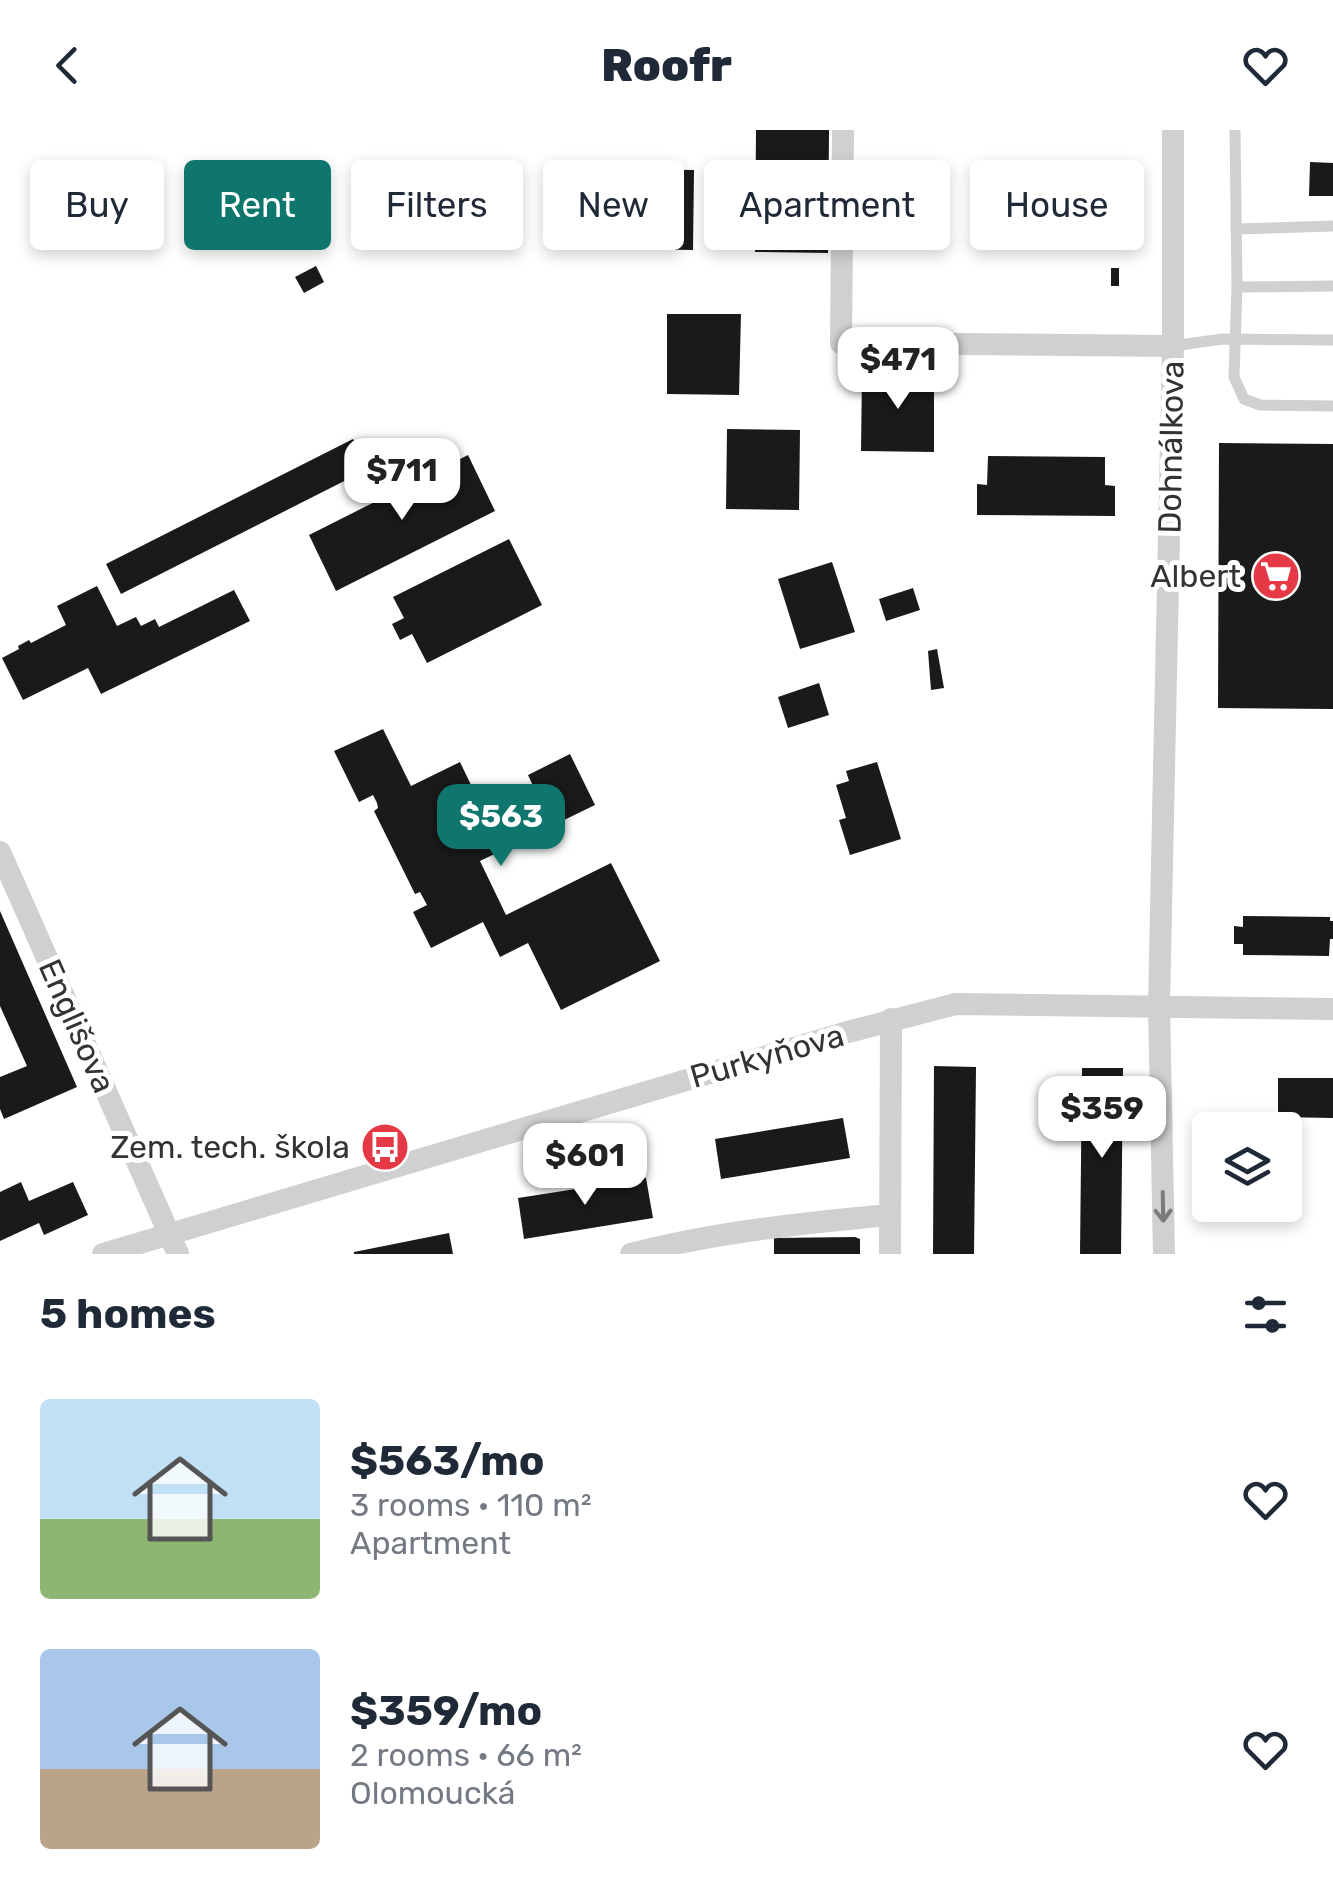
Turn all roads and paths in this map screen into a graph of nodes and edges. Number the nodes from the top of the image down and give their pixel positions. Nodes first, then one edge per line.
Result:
1 (843, 130) edge
2 (1174, 130) edge
3 (1235, 130) edge
4 (1333, 226) edge
5 (1236, 229) junction
6 (1333, 286) edge
7 (1236, 287) junction
8 (1236, 340) junction
9 (1333, 340) edge
10 (1174, 346) junction
11 (1333, 406) edge
12 (0, 852) edge
13 (1160, 1005) junction
14 (1333, 1009) edge
15 (891, 1019) junction
16 (890, 1215) junction
17 (173, 1243) edge
18 (721, 1245) edge
19 (103, 1254) edge
20 (631, 1254) edge
21 (890, 1254) edge
22 (1164, 1254) edge

1 - 10 street
2 - 10 street, Dohnálkova
3 - 5 lane
4 - 5 lane
5 - 7 lane
6 - 7 lane
7 - 8 lane
8 - 9 lane
8 - 10 lane
8 - 11 lane
10 - 13 street, Dohnálkova
12 - 17 street, Englišova
13 - 14 street, Purkyňova
13 - 15 street, Purkyňova
13 -> 22 street, Dohnálkova
15 - 16 street
15 - 17 street, Purkyňova
16 - 18 street
16 - 21 street
17 - 19 street, Purkyňova
18 - 20 street

